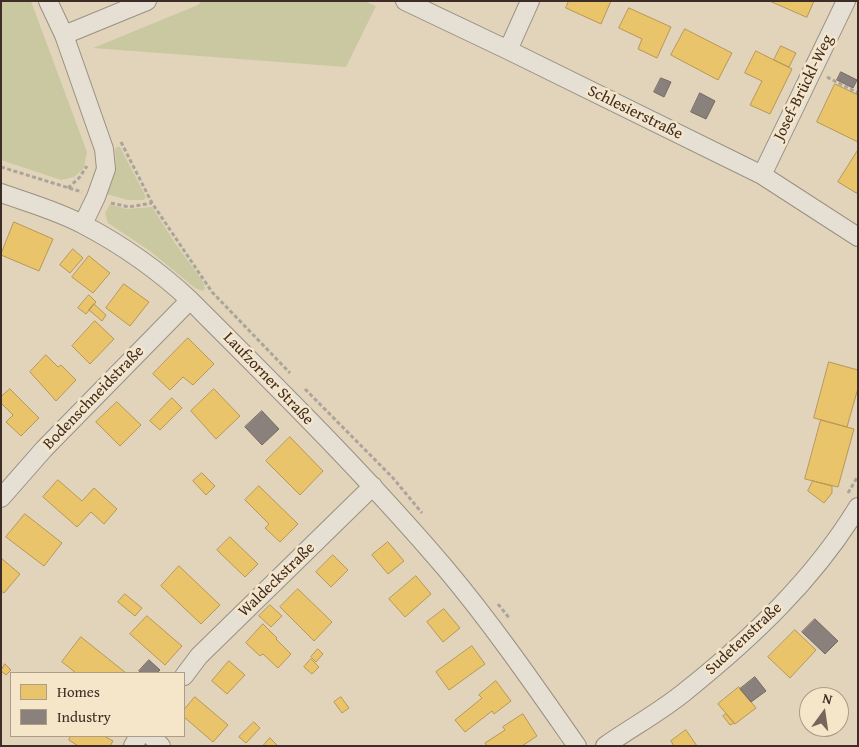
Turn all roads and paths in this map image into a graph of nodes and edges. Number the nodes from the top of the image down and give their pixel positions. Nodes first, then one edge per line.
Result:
1 (48, 1) edge
2 (147, 1) edge
3 (405, 1) edge
4 (530, 1) edge
5 (846, 1) edge
6 (64, 35) junction
7 (508, 50) junction
8 (813, 70) junction
9 (858, 93) edge
10 (118, 134) dead end
11 (1, 167) edge
12 (762, 175) junction
13 (1, 193) edge
14 (96, 197) junction
15 (152, 203) junction
16 (83, 224) junction
17 (858, 237) edge
18 (190, 300) junction
19 (296, 380) dead end
20 (303, 386) dead end
21 (858, 476) edge
22 (373, 486) junction
23 (1, 498) edge
24 (851, 503) edge
25 (423, 514) dead end
26 (497, 603) dead end
27 (513, 624) dead end
28 (185, 675) edge
29 (152, 737) edge
30 (161, 746) edge
31 (577, 746) edge
32 (605, 746) edge

1 - 6 street
2 - 6 street
3 - 7 street, Schlesierstraße
4 - 7 street
5 - 8 street, Josef-Brückl-Weg
6 - 14 street
7 - 12 street, Schlesierstraße
8 - 9 path
8 - 12 street, Josef-Brückl-Weg
10 - 15 path
11 - 14 path
12 - 17 street, Schlesierstraße
13 - 16 street, Laufzorner Straße
14 - 15 path
14 - 16 street
15 - 19 path
16 - 18 street, Laufzorner Straße
18 - 22 street, Laufzorner Straße
18 - 23 street, Bodenschneidstraße
20 - 25 path
21 - 24 path
22 - 28 street, Waldeckstraße
22 - 31 street, Laufzorner Straße
24 - 32 street, Sudetenstraße
26 - 27 path
29 - 30 street

